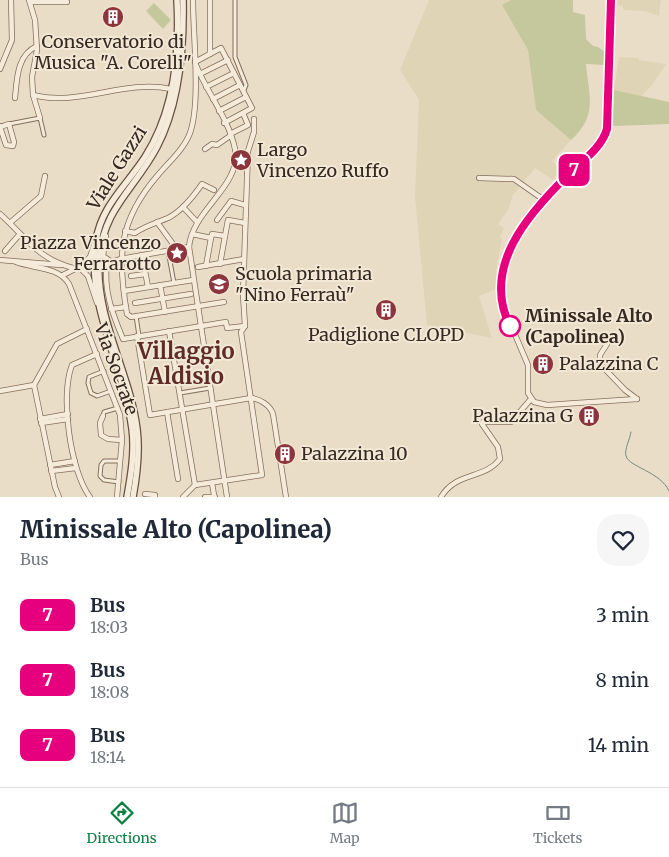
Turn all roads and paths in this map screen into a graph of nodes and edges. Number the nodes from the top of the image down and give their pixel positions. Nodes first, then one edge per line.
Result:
1 (11, 0) edge
2 (177, 0) edge
3 (183, 0) edge
4 (193, 0) edge
5 (210, 0) edge
6 (235, 0) edge
7 (611, 0) edge
8 (30, 1) edge
9 (67, 2) dead end
10 (37, 46) junction
11 (210, 54) junction
12 (228, 60) junction
13 (195, 63) junction
14 (0, 69) edge
15 (234, 73) junction
16 (200, 74) junction
17 (240, 85) junction
18 (206, 87) junction
19 (171, 89) junction
20 (243, 91) junction
21 (32, 95) junction
22 (246, 97) junction
23 (15, 98) dead end
24 (213, 99) junction
25 (219, 111) junction
26 (243, 113) junction
27 (40, 118) junction
28 (254, 118) dead end
29 (224, 122) junction
30 (9, 124) junction
31 (0, 126) edge
32 (44, 135) dead end
33 (230, 135) junction
34 (205, 149) dead end
35 (235, 162) junction
36 (248, 163) junction
37 (45, 176) dead end
38 (479, 178) dead end
39 (125, 191) junction
40 (216, 192) junction
41 (544, 200) junction
42 (245, 205) junction
43 (183, 207) junction
44 (0, 214) edge
45 (217, 220) dead end
46 (11, 222) junction
47 (157, 222) junction
48 (197, 222) junction
49 (244, 223) junction
50 (125, 231) junction
51 (192, 234) junction
52 (19, 235) junction
53 (225, 236) junction
54 (211, 238) junction
55 (96, 240) junction
56 (173, 244) joint
57 (189, 247) junction
58 (176, 249) junction
59 (168, 250) junction
60 (5, 251) dead end
61 (142, 255) junction
62 (120, 259) junction
63 (244, 259) junction
64 (0, 260) edge
65 (114, 263) junction
66 (107, 264) junction
67 (220, 264) junction
68 (96, 265) junction
69 (206, 266) junction
70 (79, 267) junction
71 (198, 267) dead end
72 (62, 268) junction
73 (146, 274) junction
74 (131, 276) dead end
75 (100, 278) junction
76 (193, 280) junction
77 (174, 283) junction
78 (160, 285) junction
79 (148, 287) junction
80 (124, 291) junction
81 (191, 294) dead end
82 (162, 298) junction
83 (224, 302) dead end
84 (135, 303) dead end
85 (98, 306) junction
86 (197, 306) junction
87 (126, 307) junction
88 (110, 309) junction
89 (165, 312) junction
90 (133, 317) junction
91 (200, 326) junction
92 (245, 326) junction
93 (87, 329) junction
94 (169, 331) junction
95 (138, 336) junction
96 (607, 344) dead end
97 (96, 354) junction
98 (104, 371) junction
99 (208, 375) junction
100 (178, 380) junction
101 (34, 385) junction
102 (210, 388) junction
103 (111, 391) junction
104 (1, 392) edge
105 (180, 394) junction
106 (250, 398) junction
107 (531, 399) junction
108 (213, 404) junction
109 (118, 408) junction
110 (182, 409) junction
111 (167, 412) junction
112 (68, 416) junction
113 (103, 416) joint
114 (41, 421) junction
115 (122, 440) junction
116 (75, 461) junction
117 (121, 461) junction
118 (50, 465) junction
119 (76, 468) junction
120 (51, 471) junction
121 (178, 479) dead end
122 (224, 481) junction
123 (119, 482) junction
124 (212, 483) junction
125 (195, 485) junction
126 (145, 494) dead end
127 (214, 496) edge
128 (59, 497) edge
129 (90, 497) edge
130 (117, 497) edge
131 (127, 497) edge
132 (132, 497) edge
133 (155, 497) edge
134 (183, 497) edge
135 (205, 497) edge
136 (227, 497) edge
137 (286, 497) edge
138 (441, 497) edge

1 - 14 street
2 - 19 main road, Viale Gazzi
3 - 39 main road, Viale Gazzi
4 - 13 street
5 - 11 street
6 - 20 street
7 - 41 street
8 - 9 street
8 - 10 street
10 - 21 street
10 - 23 street
11 - 12 street
11 - 13 street
12 - 15 street
12 - 16 street
13 - 16 street
13 - 50 street
15 - 17 street
15 - 18 street
16 - 18 street
17 - 20 street
17 - 24 street
18 - 24 street
19 - 21 street
19 - 55 main road, Viale Gazzi
20 - 22 street
21 - 27 street
22 - 25 street
22 - 26 street
24 - 25 street
25 - 29 street
26 - 29 street
26 - 33 street
27 - 30 street
27 - 32 street
28 - 36 street
29 - 33 street
30 - 31 street
30 - 31 street
33 - 34 street
33 - 35 street
35 - 36 street
35 - 40 street
36 - 42 street
37 - 46 street
38 - 41 street
39 - 65 street
39 - 68 main road, Viale Gazzi
40 - 43 street
40 - 48 street
41 - 107 street
42 - 45 street
42 - 49 street
43 - 47 street
43 - 48 street
44 - 46 street
46 - 52 street
47 - 50 street
47 - 56 street
48 - 51 street
49 - 53 street
49 - 63 street
50 - 62 street
51 - 54 street
51 - 57 street
52 - 60 street
52 - 72 street
53 - 54 street
53 - 67 street
54 - 69 street
55 - 68 main road, Viale Gazzi
55 - 70 street
56 - 58 street
57 - 58 street
57 - 76 street
58 - 59 street
59 - 61 street
59 - 77 street
61 - 62 street
61 - 73 street
62 - 65 street
62 - 80 street
63 - 67 street
63 - 92 street
64 - 72 street
65 - 66 street
66 - 68 street
66 - 75 street
66 - 88 street
67 - 69 street
68 - 70 street
68 - 75 main road, Viale Gazzi
68 - 85 main road, Viale Gazzi
69 - 71 street
70 - 72 street
70 - 85 street
72 - 93 street, Via Socrate
73 - 74 street
73 - 79 street
75 - 132 main road, Viale Gazzi
76 - 77 street
76 - 86 street
77 - 78 street
78 - 79 street
78 - 82 street
79 - 80 street
80 - 87 street
81 - 82 street
82 - 84 street
82 - 89 street
83 - 86 street
85 - 131 main road, Viale Gazzi
86 - 89 street
86 - 91 street
87 - 88 street
87 - 90 street
88 - 95 street
89 - 90 street
90 - 95 street
91 - 92 street
91 - 94 street
91 - 99 street
92 - 106 street
93 - 97 street, Via Socrate
93 - 101 street
94 - 95 street
94 - 100 street
95 - 111 street
96 - 107 street
97 - 98 street, Via Socrate
97 - 112 street
98 - 103 street, Via Socrate
98 - 103 street
99 - 100 street
99 - 102 street
100 - 105 street
101 - 104 street
101 - 114 street
102 - 105 street
102 - 108 street
103 - 109 street, Via Socrate
105 - 110 street
106 - 108 street
106 - 122 street
106 - 137 street
107 - 138 street
108 - 110 street
108 - 122 street
109 - 113 street
109 - 115 street, Via Socrate
110 - 111 street
110 - 125 street
111 - 121 street
112 - 114 street
112 - 116 street
113 - 115 street
114 - 118 street
115 - 117 street, Via Socrate
116 - 118 street
116 - 119 street
117 - 123 street, Via Socrate
117 - 123 street
118 - 120 street
119 - 120 street
119 - 129 street
120 - 128 street
122 - 124 street
122 - 136 street
123 - 130 street, Via Socrate
124 - 125 street
124 - 127 street
125 - 134 street
126 - 133 street
127 - 135 street

